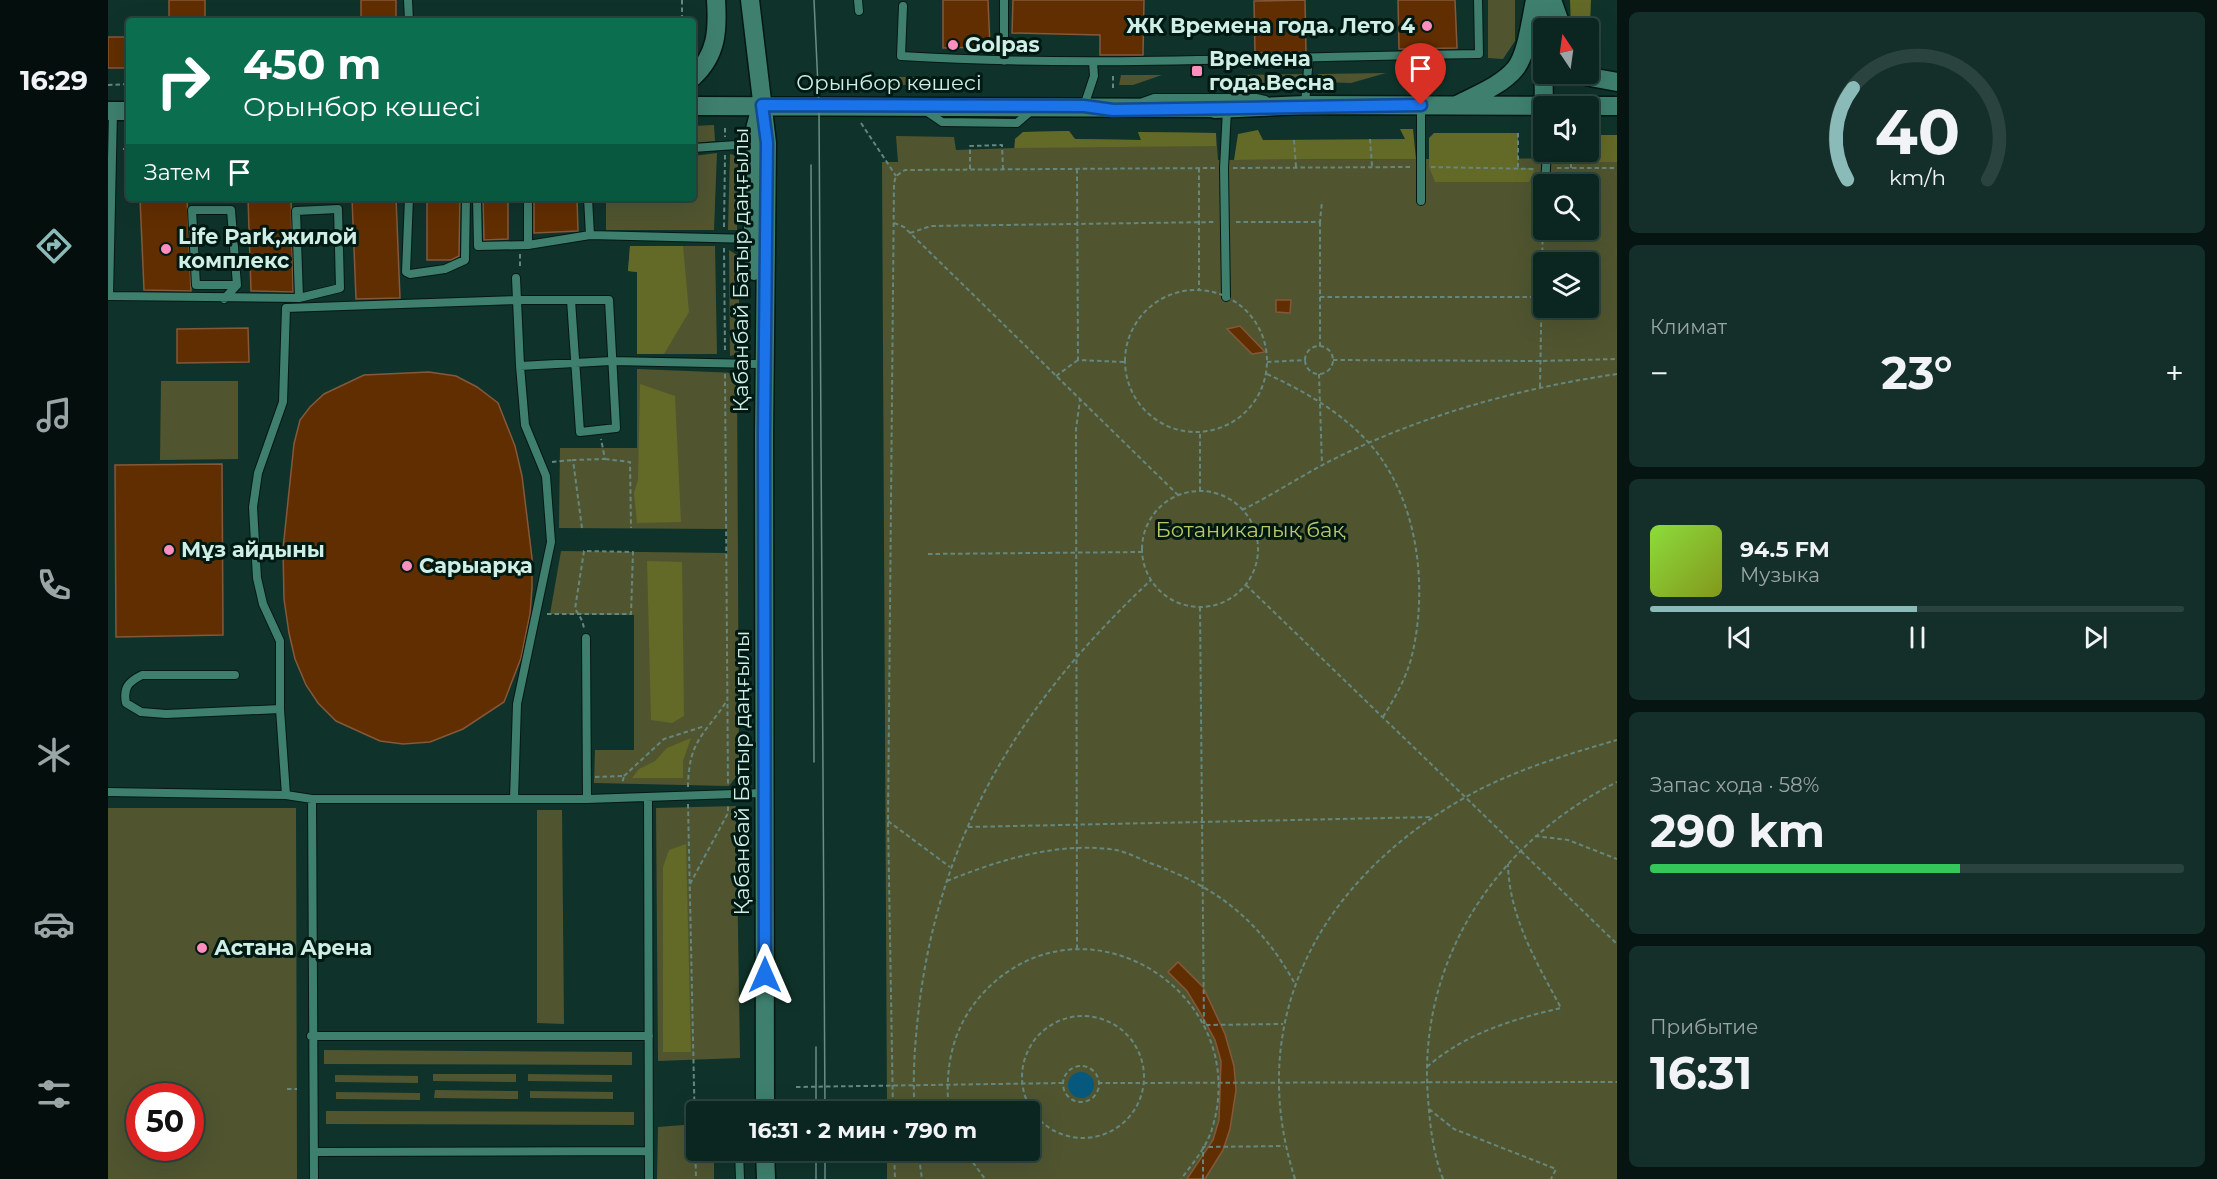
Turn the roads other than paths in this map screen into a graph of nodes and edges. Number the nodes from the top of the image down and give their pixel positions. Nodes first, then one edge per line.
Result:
1 (408, 0) edge
2 (716, 0) edge
3 (750, 0) edge
4 (858, 0) edge
5 (1004, 0) edge
6 (1478, 0) edge
7 (1535, 0) edge
8 (1542, 0) edge
9 (1552, 0) edge
10 (903, 6) dead end
11 (859, 11) dead end
12 (409, 18) edge
13 (1558, 18) edge
14 (1309, 57) junction
15 (1004, 61) junction
16 (1094, 62) junction
17 (696, 74) edge
18 (1599, 79) edge
19 (1617, 82) edge
20 (1544, 96) edge
21 (762, 105) junction
22 (1305, 105) junction
23 (1421, 105) junction
24 (1457, 105) junction
25 (696, 106) edge
26 (1084, 106) junction
27 (1127, 106) junction
28 (1284, 106) junction
29 (1533, 106) edge
30 (1599, 106) edge
31 (1617, 106) edge
32 (1227, 108) junction
33 (117, 111) edge
34 (751, 144) junction
35 (696, 148) edge
36 (409, 201) edge
37 (466, 201) edge
38 (477, 201) edge
39 (528, 201) edge
40 (588, 201) edge
41 (1421, 201) dead end
42 (590, 235) junction
43 (753, 239) junction
44 (524, 245) junction
45 (516, 278) road end
46 (237, 285) junction
47 (1226, 297) road end
48 (299, 298) junction
49 (224, 299) junction
50 (517, 300) junction
51 (572, 300) junction
52 (611, 361) junction
53 (758, 364) junction
54 (576, 365) junction
55 (520, 366) junction
56 (764, 435) junction
57 (586, 638) road end
58 (235, 675) dead end
59 (280, 709) junction
60 (112, 793) edge
61 (764, 793) junction
62 (286, 795) junction
63 (648, 797) junction
64 (312, 799) junction
65 (514, 799) junction
66 (587, 799) junction
67 (108, 801) edge
68 (311, 1036) junction
69 (649, 1036) junction
70 (763, 1101) edge
71 (649, 1151) junction
72 (314, 1152) junction
73 (739, 1161) edge
74 (765, 1161) edge
75 (314, 1179) edge
76 (649, 1179) edge
77 (740, 1179) edge
78 (766, 1179) edge

1 - 12 lane
2 - 17 main road
3 - 21 main road, Қабанбай Батыр даңғылы
4 - 11 lane
5 - 15 lane
6 - 14 lane
7 - 24 main road
8 - 20 main road
9 - 13 main road
10 - 15 lane
14 - 16 lane
14 - 22 lane
15 - 16 lane
16 - 26 lane
18 - 19 main road
21 - 25 main road, Орынбор көшесі
21 - 26 main road, Орынбор көшесі
21 - 34 main road, Қабанбай Батыр даңғылы
21 - 56 main road, Қабанбай Батыр даңғылы
22 - 23 main road, Орынбор көшесі
22 - 28 main road, Орынбор көшесі
23 - 24 main road, Орынбор көшесі
23 - 41 lane
24 - 29 main road, Орынбор көшесі
26 - 27 main road, Орынбор көшесі
26 - 32 main road, Орынбор көшесі
27 - 28 lane
27 - 32 main road, Орынбор көшесі
28 - 32 main road, Орынбор көшесі
30 - 31 main road, Орынбор көшесі
32 - 47 lane
33 - 49 lane
34 - 35 lane
34 - 43 main road, Қабанбай Батыр даңғылы
36 - 37 lane
38 - 44 lane
39 - 44 lane
40 - 42 lane
42 - 43 lane
42 - 44 lane
43 - 53 main road, Қабанбай Батыр даңғылы
45 - 50 lane
46 - 46 lane
46 - 49 lane
48 - 48 lane
48 - 49 lane
50 - 51 lane
50 - 55 lane
50 - 59 lane
51 - 52 lane
51 - 54 lane
52 - 53 lane
52 - 54 lane
52 - 54 lane
53 - 56 main road, Қабанбай Батыр даңғылы
54 - 55 lane
55 - 65 lane
56 - 61 main road, Қабанбай Батыр даңғылы
57 - 66 lane
58 - 59 lane
59 - 62 lane
60 - 62 lane
60 - 67 lane
61 - 63 lane
61 - 70 main road, Қабанбай Батыр даңғылы
62 - 64 lane
63 - 66 lane
63 - 69 lane
64 - 65 lane
64 - 68 lane
65 - 66 lane
68 - 69 lane
68 - 72 lane
69 - 71 lane
71 - 72 lane
71 - 76 lane
72 - 75 lane
73 - 77 lane
74 - 78 main road

